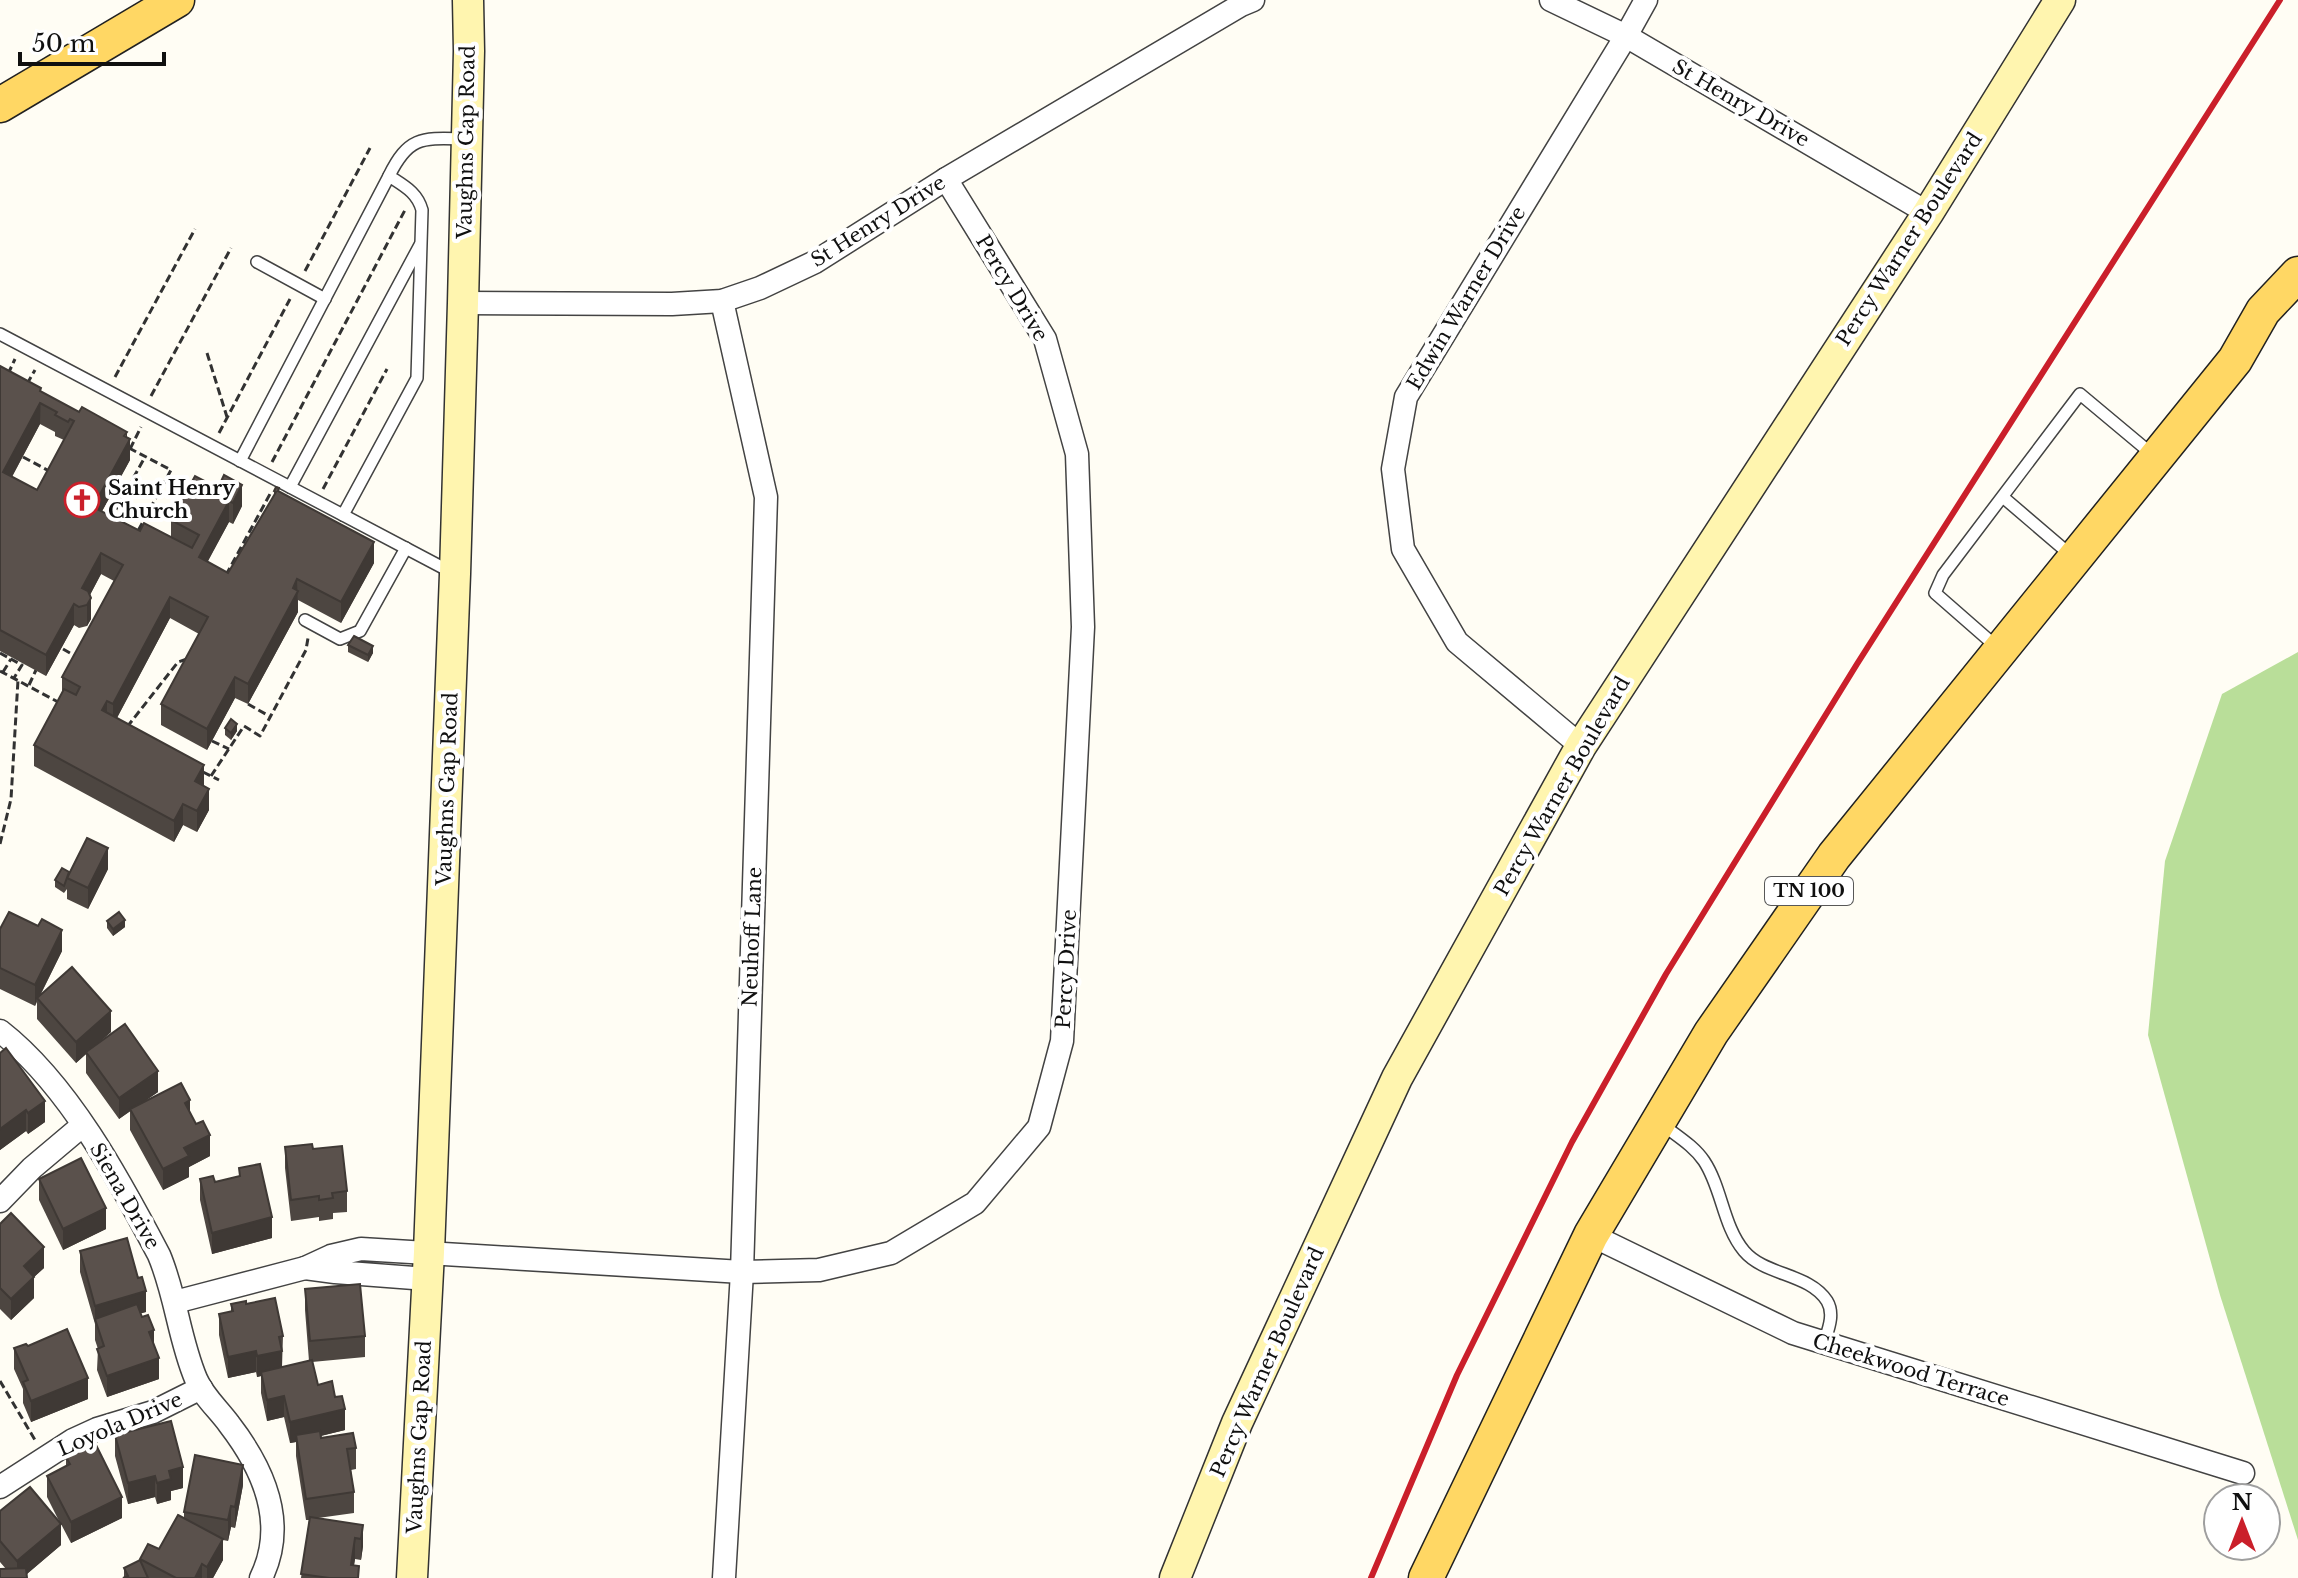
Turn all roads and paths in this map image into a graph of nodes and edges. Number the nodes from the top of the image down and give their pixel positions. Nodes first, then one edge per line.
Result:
1 (177, 0) edge
2 (468, 0) edge
3 (1253, 0) edge
4 (1551, 0) edge
5 (1646, 0) edge
6 (2060, 0) edge
7 (1626, 36) junction
8 (0, 105) edge
9 (467, 139) junction
10 (370, 148) dead end
11 (389, 176) junction
12 (946, 179) junction
13 (414, 194) junction
14 (1928, 213) junction
15 (195, 229) dead end
16 (422, 241) junction
17 (231, 248) dead end
18 (257, 262) dead end
19 (2298, 274) edge
20 (298, 284) junction
21 (325, 299) junction
22 (722, 301) junction
23 (463, 303) junction
24 (0, 334) edge
25 (207, 353) dead end
26 (16, 358) dead end
27 (36, 368) dead end
28 (387, 369) dead end
29 (6, 378) edge
30 (25, 388) edge
31 (108, 391) junction
32 (143, 409) junction
33 (227, 417) junction
34 (143, 425) dead end
35 (119, 443) edge
36 (213, 446) junction
37 (130, 449) junction
38 (2155, 456) junction
39 (23, 457) dead end
40 (145, 457) junction
41 (240, 461) junction
42 (265, 474) junction
43 (57, 475) edge
44 (290, 487) junction
45 (271, 492) edge
46 (2004, 498) junction
47 (316, 501) junction
48 (343, 515) junction
49 (106, 526) edge
50 (133, 540) edge
51 (406, 548) junction
52 (2074, 557) junction
53 (455, 574) junction
54 (226, 575) edge
55 (307, 622) joint
56 (63, 649) dead end
57 (1999, 650) junction
58 (0, 653) edge
59 (80, 658) edge
60 (11, 659) junction
61 (194, 663) edge
62 (36, 670) dead end
63 (2, 672) edge
64 (16, 679) junction
65 (28, 686) junction
66 (248, 704) dead end
67 (69, 707) edge
68 (271, 717) junction
69 (124, 730) edge
70 (212, 741) edge
71 (1581, 746) junction
72 (229, 749) junction
73 (198, 769) edge
74 (211, 776) junction
75 (219, 780) dead end
76 (0, 844) edge
77 (0, 1031) edge
78 (1658, 1122) junction
79 (83, 1125) junction
80 (2, 1196) edge
81 (1591, 1235) junction
82 (428, 1266) junction
83 (742, 1272) junction
84 (175, 1302) junction
85 (1824, 1343) junction
86 (0, 1381) edge
87 (201, 1388) junction
88 (45, 1457) junction
89 (2243, 1473) dead end
90 (0, 1487) edge
91 (261, 1578) edge
92 (412, 1578) edge
93 (724, 1578) edge
94 (1175, 1578) edge
95 (1426, 1578) edge

1 - 8 main road
2 - 9 street, Vaughns Gap Road
3 - 12 street, St Henry Drive
4 - 7 street, St Henry Drive
5 - 7 street, Edwin Warner Drive
6 - 14 street, Percy Warner Boulevard
7 - 14 street, St Henry Drive
7 - 71 street, Edwin Warner Drive
9 - 11 lane
9 - 23 street, Vaughns Gap Road
10 - 20 path
11 - 13 lane
11 - 21 lane
12 - 22 street, St Henry Drive
12 - 83 street, Percy Drive
13 - 16 lane
13 - 42 path
14 - 71 street, Percy Warner Boulevard
15 - 31 path
16 - 44 lane
16 - 48 lane
17 - 32 path
18 - 20 lane
19 - 38 main road, TN 100
20 - 21 lane
20 - 33 path
21 - 41 lane
22 - 23 street, St Henry Drive
22 - 83 street, Neuhoff Lane
23 - 53 street, Vaughns Gap Road
24 - 31 lane
25 - 33 path
26 - 29 path
27 - 30 path
28 - 47 path
31 - 32 lane
32 - 36 lane
33 - 36 path
34 - 37 path
35 - 37 path
36 - 41 lane
37 - 40 path
38 - 46 lane
38 - 52 main road, TN 100
39 - 43 path
40 - 49 path
40 - 50 path
41 - 42 lane
42 - 44 lane
44 - 47 lane
45 - 54 path
46 - 52 lane
46 - 57 lane
47 - 48 lane
48 - 51 lane
51 - 53 lane
51 - 55 lane
52 - 57 main road, TN 100
53 - 82 street, Vaughns Gap Road
55 - 68 path
56 - 59 path
57 - 78 main road, TN 100
58 - 60 path
60 - 63 path
60 - 64 path
61 - 69 path
62 - 65 path
63 - 64 path
64 - 65 path
64 - 76 path
65 - 67 path
66 - 68 path
68 - 72 path
70 - 72 path
71 - 94 street, Percy Warner Boulevard
72 - 74 path
73 - 74 path
74 - 75 path
77 - 79 street, Siena Drive
78 - 81 main road, TN 100
78 - 85 lane
79 - 80 street
79 - 84 street, Siena Drive
81 - 85 street, Cheekwood Terrace
81 - 95 main road, TN 100
82 - 83 street, Percy Drive
82 - 84 street, Percy Drive
82 - 92 street, Vaughns Gap Road
83 - 93 street, Neuhoff Lane
84 - 87 street, Siena Drive
85 - 89 street, Cheekwood Terrace
86 - 88 path
87 - 88 street, Loyola Drive
87 - 91 street, Siena Drive
88 - 90 street, Loyola Drive

